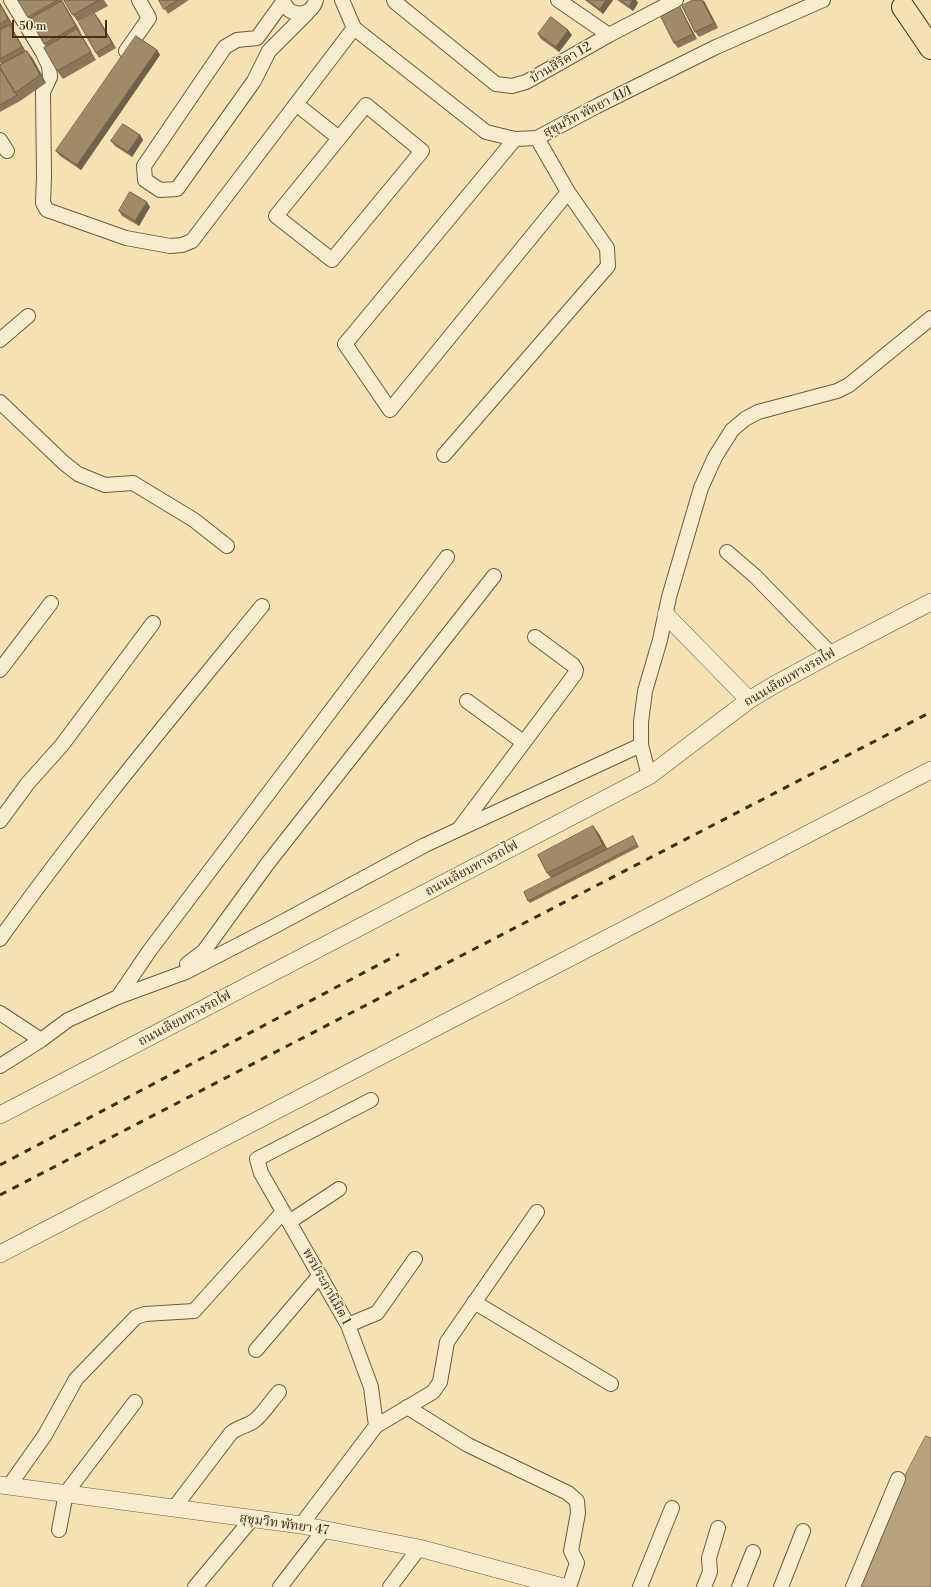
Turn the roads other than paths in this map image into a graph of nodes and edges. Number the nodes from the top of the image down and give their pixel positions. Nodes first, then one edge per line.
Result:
1 (11, 0) edge
2 (139, 0) edge
3 (316, 0) edge
4 (342, 0) edge
5 (394, 0) edge
6 (558, 0) edge
7 (676, 0) edge
8 (824, 0) edge
9 (283, 1) edge
10 (900, 3) edge
11 (308, 12) junction
12 (354, 28) junction
13 (609, 35) junction
14 (931, 35) edge
15 (257, 38) junction
16 (931, 48) edge
17 (269, 51) junction
18 (118, 64) edge
19 (296, 104) junction
20 (340, 138) junction
21 (537, 138) junction
22 (515, 139) junction
23 (568, 192) junction
24 (28, 316) dead end
25 (931, 318) edge
26 (0, 340) edge
27 (2, 407) edge
28 (444, 455) dead end
29 (227, 546) dead end
30 (727, 552) dead end
31 (447, 557) dead end
32 (494, 576) dead end
33 (931, 602) edge
34 (51, 603) dead end
35 (262, 606) dead end
36 (666, 615) junction
37 (153, 623) dead end
38 (535, 637) dead end
39 (831, 654) junction
40 (0, 670) edge
41 (750, 700) junction
42 (467, 701) dead end
43 (523, 742) junction
44 (641, 745) junction
45 (931, 770) edge
46 (649, 776) junction
47 (0, 821) edge
48 (457, 830) junction
49 (0, 939) edge
50 (132, 992) junction
51 (118, 997) junction
52 (0, 1013) edge
53 (41, 1040) junction
54 (0, 1066) edge
55 (371, 1100) dead end
56 (0, 1115) edge
57 (339, 1189) dead end
58 (537, 1212) dead end
59 (286, 1217) junction
60 (0, 1254) edge
61 (415, 1259) dead end
62 (320, 1275) junction
63 (474, 1302) junction
64 (348, 1325) junction
65 (256, 1350) dead end
66 (611, 1384) dead end
67 (279, 1392) dead end
68 (135, 1402) dead end
69 (407, 1407) junction
70 (376, 1426) junction
71 (898, 1479) dead end
72 (5, 1486) edge
73 (66, 1493) junction
74 (174, 1508) junction
75 (672, 1508) dead end
76 (252, 1520) junction
77 (301, 1525) junction
78 (718, 1528) dead end
79 (59, 1530) dead end
80 (324, 1530) junction
81 (803, 1531) dead end
82 (419, 1548) junction
83 (753, 1552) dead end
84 (195, 1587) edge
85 (280, 1587) edge
86 (390, 1587) edge
87 (563, 1587) edge
88 (569, 1587) edge
89 (640, 1587) edge
90 (704, 1587) edge
91 (739, 1587) edge
92 (781, 1587) edge
93 (853, 1587) edge

1 - 19 street
2 - 18 street
3 - 11 street
4 - 12 street, สุขุมวิท พัทยา 41/1
5 - 13 street, บ้านสิริคา 12
6 - 13 street
7 - 13 street, บ้านสิริคา 12
8 - 21 street, สุขุมวิท พัทยา 41/1
9 - 11 street
9 - 15 street
10 - 14 highway
10 - 16 highway
11 - 17 street
12 - 19 street
12 - 22 street, สุขุมวิท พัทยา 41/1
15 - 17 street
15 - 17 street
19 - 20 street
20 - 20 street
21 - 22 street, สุขุมวิท พัทยา 41/1
21 - 23 street
22 - 23 street
23 - 28 street
24 - 26 street
25 - 36 street
27 - 29 street
30 - 39 street
31 - 51 street
32 - 50 street
33 - 39 street, ถนนเลียบทางรถไฟ
34 - 40 street
35 - 49 street
36 - 41 street
36 - 44 street
37 - 47 street
38 - 43 street
39 - 41 street, ถนนเลียบทางรถไฟ
41 - 46 street, ถนนเลียบทางรถไฟ
42 - 43 street
43 - 48 street
44 - 46 street
44 - 48 street
45 - 60 street
46 - 56 street, ถนนเลียบทางรถไฟ
48 - 50 street
50 - 51 street
51 - 53 street
52 - 53 street
53 - 54 street
55 - 59 street, พรประภานิมิต 1
57 - 59 street
58 - 63 street
59 - 62 street, พรประภานิมิต 1
59 - 72 street
61 - 64 street
62 - 64 street, พรประภานิมิต 1
62 - 65 street
63 - 66 street
63 - 69 street
64 - 70 street, พรประภานิมิต 1
67 - 74 street
68 - 73 street
69 - 70 street
69 - 88 street
70 - 77 street
71 - 93 street
72 - 73 street, สุขุมวิท พัทยา 47
73 - 74 street, สุขุมวิท พัทยา 47
73 - 79 street
74 - 76 street, สุขุมวิท พัทยา 47
75 - 89 street
76 - 77 street, สุขุมวิท พัทยา 47
76 - 84 street
77 - 80 street, สุขุมวิท พัทยา 47
78 - 90 street
80 - 82 street, สุขุมวิท พัทยา 47
80 - 85 street
81 - 92 street
82 - 86 street
82 - 87 street, สุขุมวิท พัทยา 47
83 - 91 street

